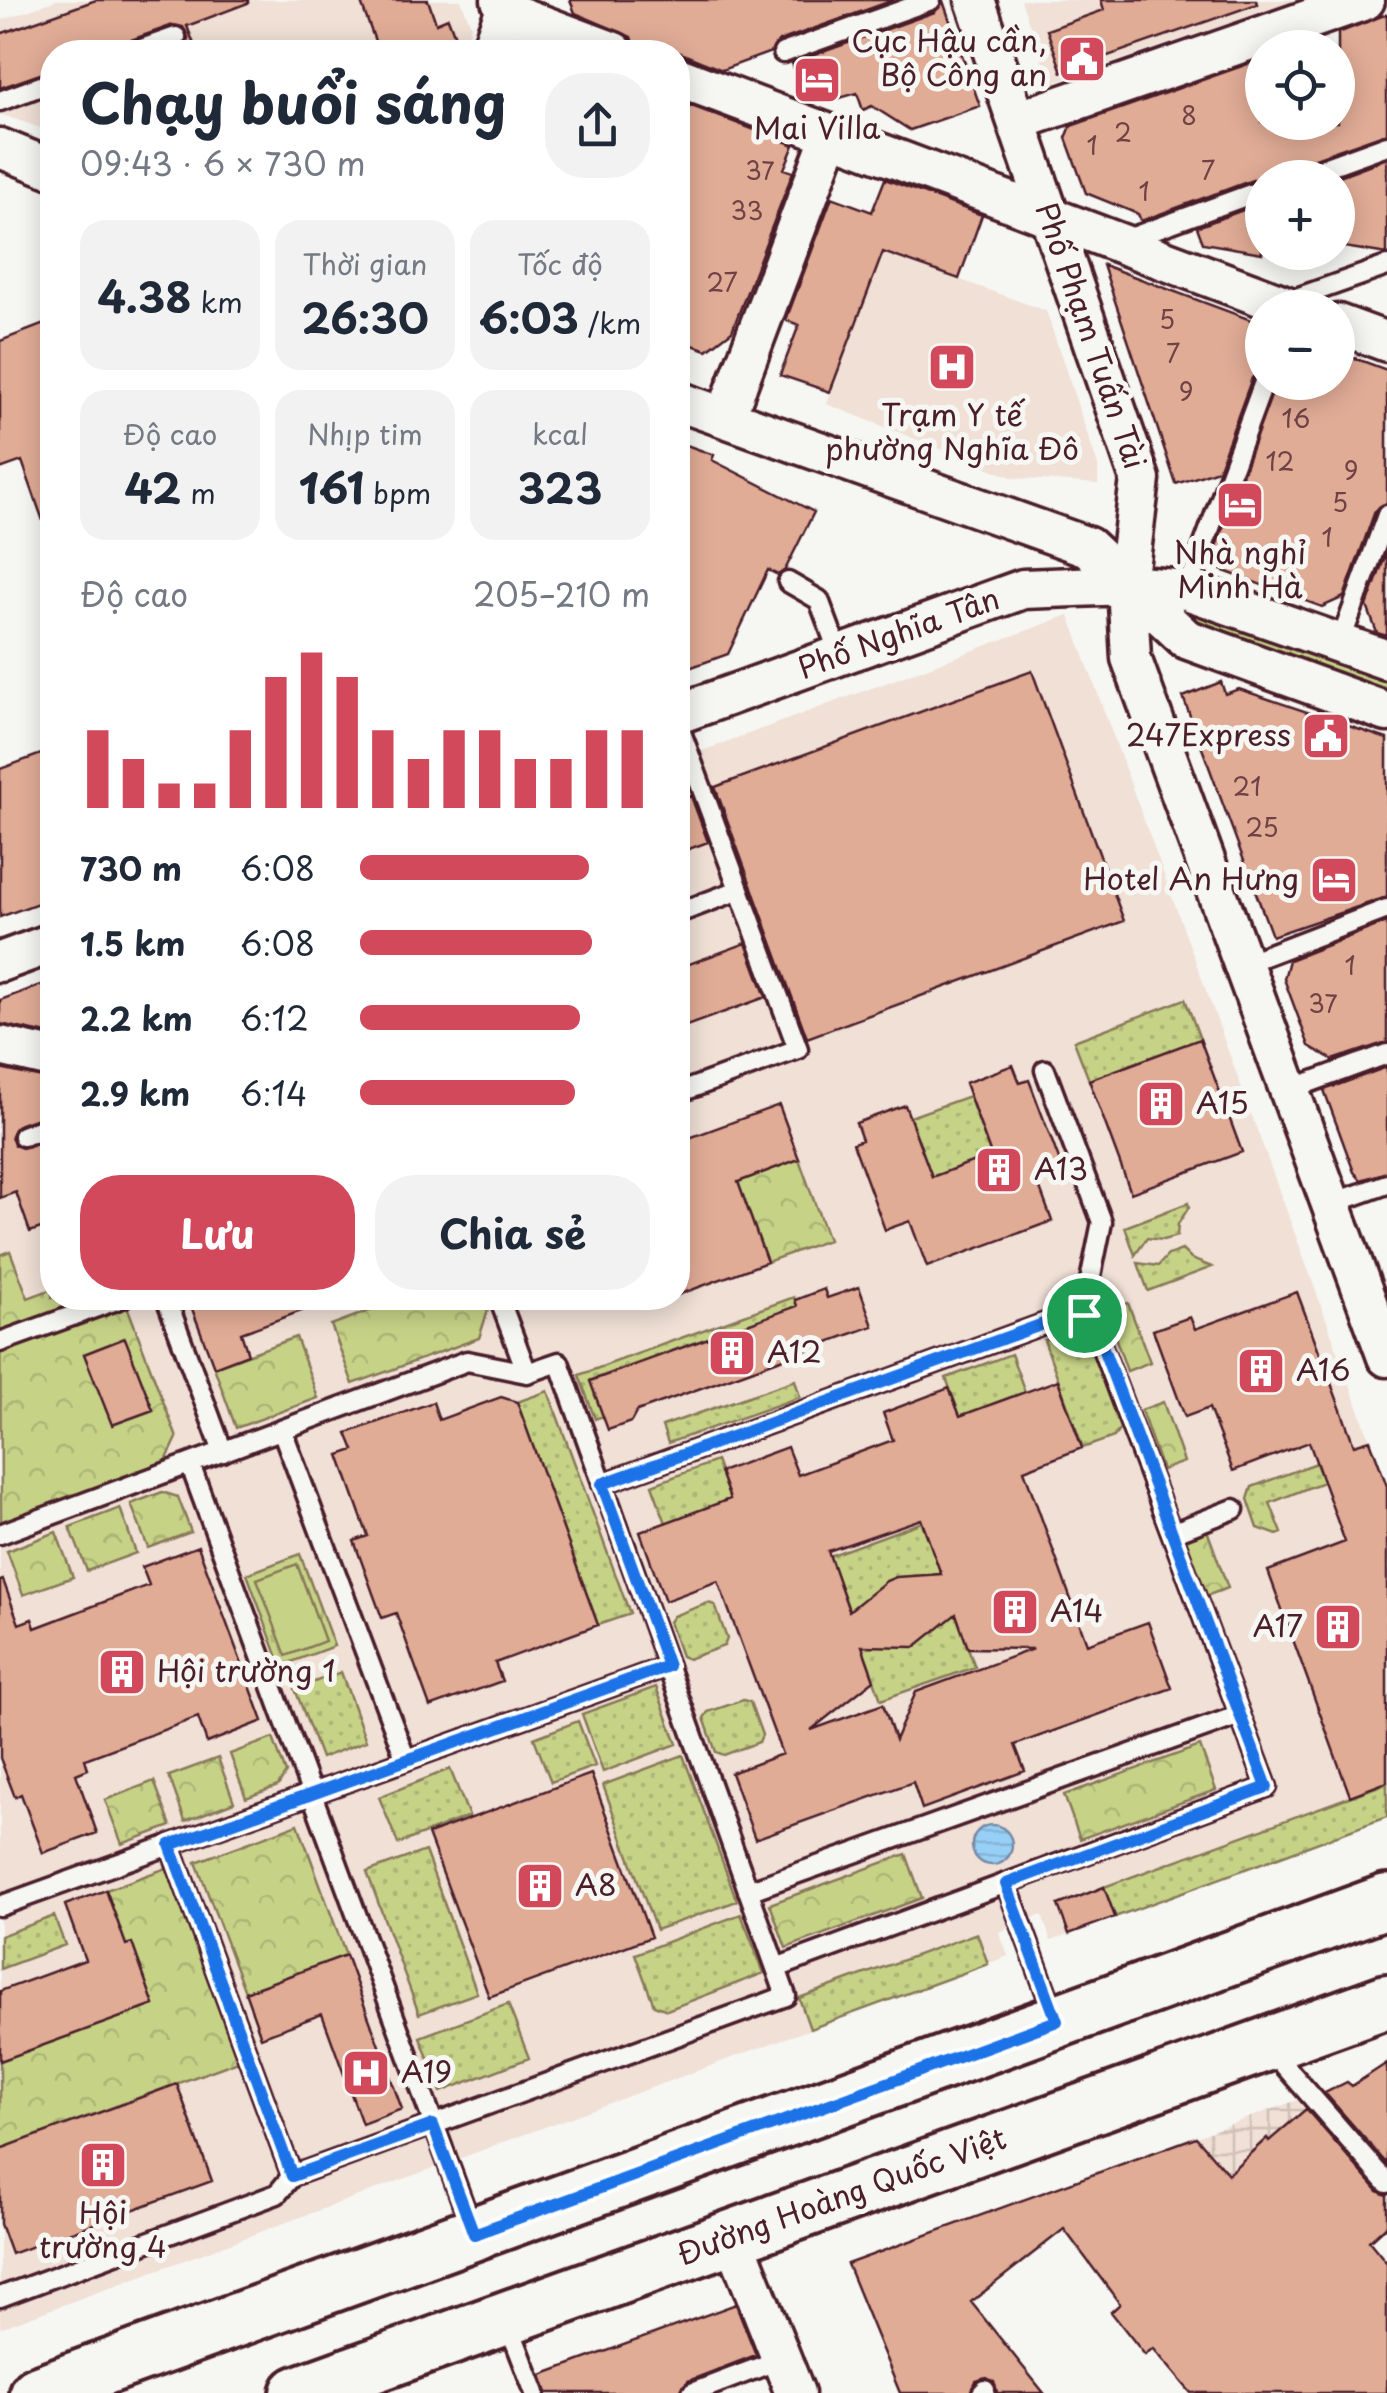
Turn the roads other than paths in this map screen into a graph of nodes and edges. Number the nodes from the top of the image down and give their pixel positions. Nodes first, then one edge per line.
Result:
1 (931, 0) edge
2 (975, 0) edge
3 (1365, 0) edge
4 (503, 6) edge
5 (176, 37) dead end
6 (167, 40) edge
7 (493, 40) edge
8 (585, 40) edge
9 (784, 53) dead end
10 (690, 82) edge
11 (40, 86) edge
12 (0, 100) edge
13 (1016, 121) junction
14 (831, 135) junction
15 (1387, 144) edge
16 (0, 148) edge
17 (1344, 160) edge
18 (40, 164) edge
19 (1245, 196) edge
20 (1050, 218) junction
21 (1116, 242) junction
22 (1387, 266) edge
23 (1245, 290) edge
24 (1327, 290) edge
25 (1355, 330) edge
26 (1387, 342) edge
27 (1257, 400) edge
28 (690, 405) edge
29 (724, 418) junction
30 (1387, 514) edge
31 (788, 582) dead end
32 (1127, 585) junction
33 (1187, 590) junction
34 (1340, 643) junction
35 (840, 656) junction
36 (1387, 660) edge
37 (690, 710) edge
38 (1387, 712) edge
39 (690, 757) edge
40 (739, 890) junction
41 (690, 908) edge
42 (1387, 910) edge
43 (40, 947) edge
44 (0, 962) edge
45 (1243, 964) junction
46 (0, 1046) edge
47 (1387, 1054) edge
48 (40, 1055) edge
49 (1045, 1070) dead end
50 (690, 1089) edge
51 (1289, 1090) junction
52 (40, 1130) edge
53 (24, 1136) dead end
54 (1387, 1184) edge
55 (1331, 1204) junction
56 (89, 1310) edge
57 (170, 1310) edge
58 (503, 1310) edge
59 (1380, 1314) edge
60 (1084, 1315) junction
61 (0, 1342) edge
62 (1387, 1357) edge
63 (527, 1373) junction
64 (282, 1430) junction
65 (223, 1452) junction
66 (190, 1464) junction
67 (602, 1484) junction
68 (1234, 1510) dead end
69 (1172, 1533) junction
70 (0, 1534) edge
71 (668, 1666) junction
72 (1240, 1715) junction
73 (406, 1760) junction
74 (312, 1794) junction
75 (170, 1845) junction
76 (1006, 1884) junction
77 (748, 1891) junction
78 (1387, 1901) edge
79 (0, 1906) edge
80 (776, 1968) junction
81 (1387, 2001) edge
82 (1057, 2021) junction
83 (1266, 2045) junction
84 (433, 2125) junction
85 (292, 2176) junction
86 (1387, 2184) edge
87 (474, 2234) junction
88 (733, 2236) junction
89 (0, 2297) edge
90 (506, 2318) junction
91 (788, 2376) edge
92 (36, 2393) edge
93 (298, 2393) edge
94 (535, 2393) edge
95 (692, 2393) edge

1 - 9 lane
2 - 13 street, Phố Phạm Tuấn Tài
3 - 13 street
4 - 7 street
4 - 8 street
5 - 6 lane
10 - 14 street
11 - 12 lane
13 - 20 street, Phố Phạm Tuấn Tài
14 - 20 street
14 - 29 street
15 - 17 lane
16 - 18 street
19 - 21 lane
20 - 21 street
20 - 32 street, Phố Phạm Tuấn Tài
21 - 23 street
22 - 24 lane
25 - 26 street
27 - 33 lane
28 - 29 street
29 - 32 street
30 - 34 lane
31 - 35 lane
32 - 33 street, Phố Nghĩa Tân
32 - 35 street, Phố Nghĩa Tân
32 - 38 street
32 - 45 street, Phố Phạm Tuấn Tài
33 - 34 street, Phố Nghĩa Tân
34 - 36 street, Phố Nghĩa Tân
35 - 37 street, Phố Nghĩa Tân
39 - 40 lane
40 - 41 lane
40 - 50 lane
42 - 45 lane
43 - 44 street
45 - 51 street, Phố Phạm Tuấn Tài
46 - 48 street
47 - 51 lane
49 - 60 lane
51 - 55 street, Phố Phạm Tuấn Tài
52 - 53 lane
54 - 55 lane
55 - 59 street, Phố Phạm Tuấn Tài
56 - 61 lane
57 - 65 lane
58 - 63 lane
59 - 62 street, Phố Phạm Tuấn Tài
60 - 67 lane
60 - 69 lane
63 - 64 lane
63 - 67 lane
64 - 65 lane
64 - 73 lane
65 - 66 lane
66 - 70 lane
66 - 74 lane
67 - 71 lane
68 - 69 lane
69 - 72 lane
71 - 73 lane
71 - 77 lane
72 - 76 lane
72 - 77 lane
73 - 74 lane
74 - 75 lane
74 - 84 lane
75 - 79 lane
75 - 85 lane
76 - 80 lane
76 - 82 lane
77 - 80 lane
78 - 82 main road
80 - 84 lane
81 - 83 main road, Đường Hoàng Quốc Việt
82 - 87 main road
83 - 86 lane
83 - 88 main road, Đường Hoàng Quốc Việt
84 - 85 lane
84 - 87 lane
85 - 89 lane
87 - 92 main road
88 - 90 main road, Đường Hoàng Quốc Việt
88 - 91 street
90 - 93 main road, Đường Hoàng Quốc Việt
90 - 94 lane
91 - 95 lane

